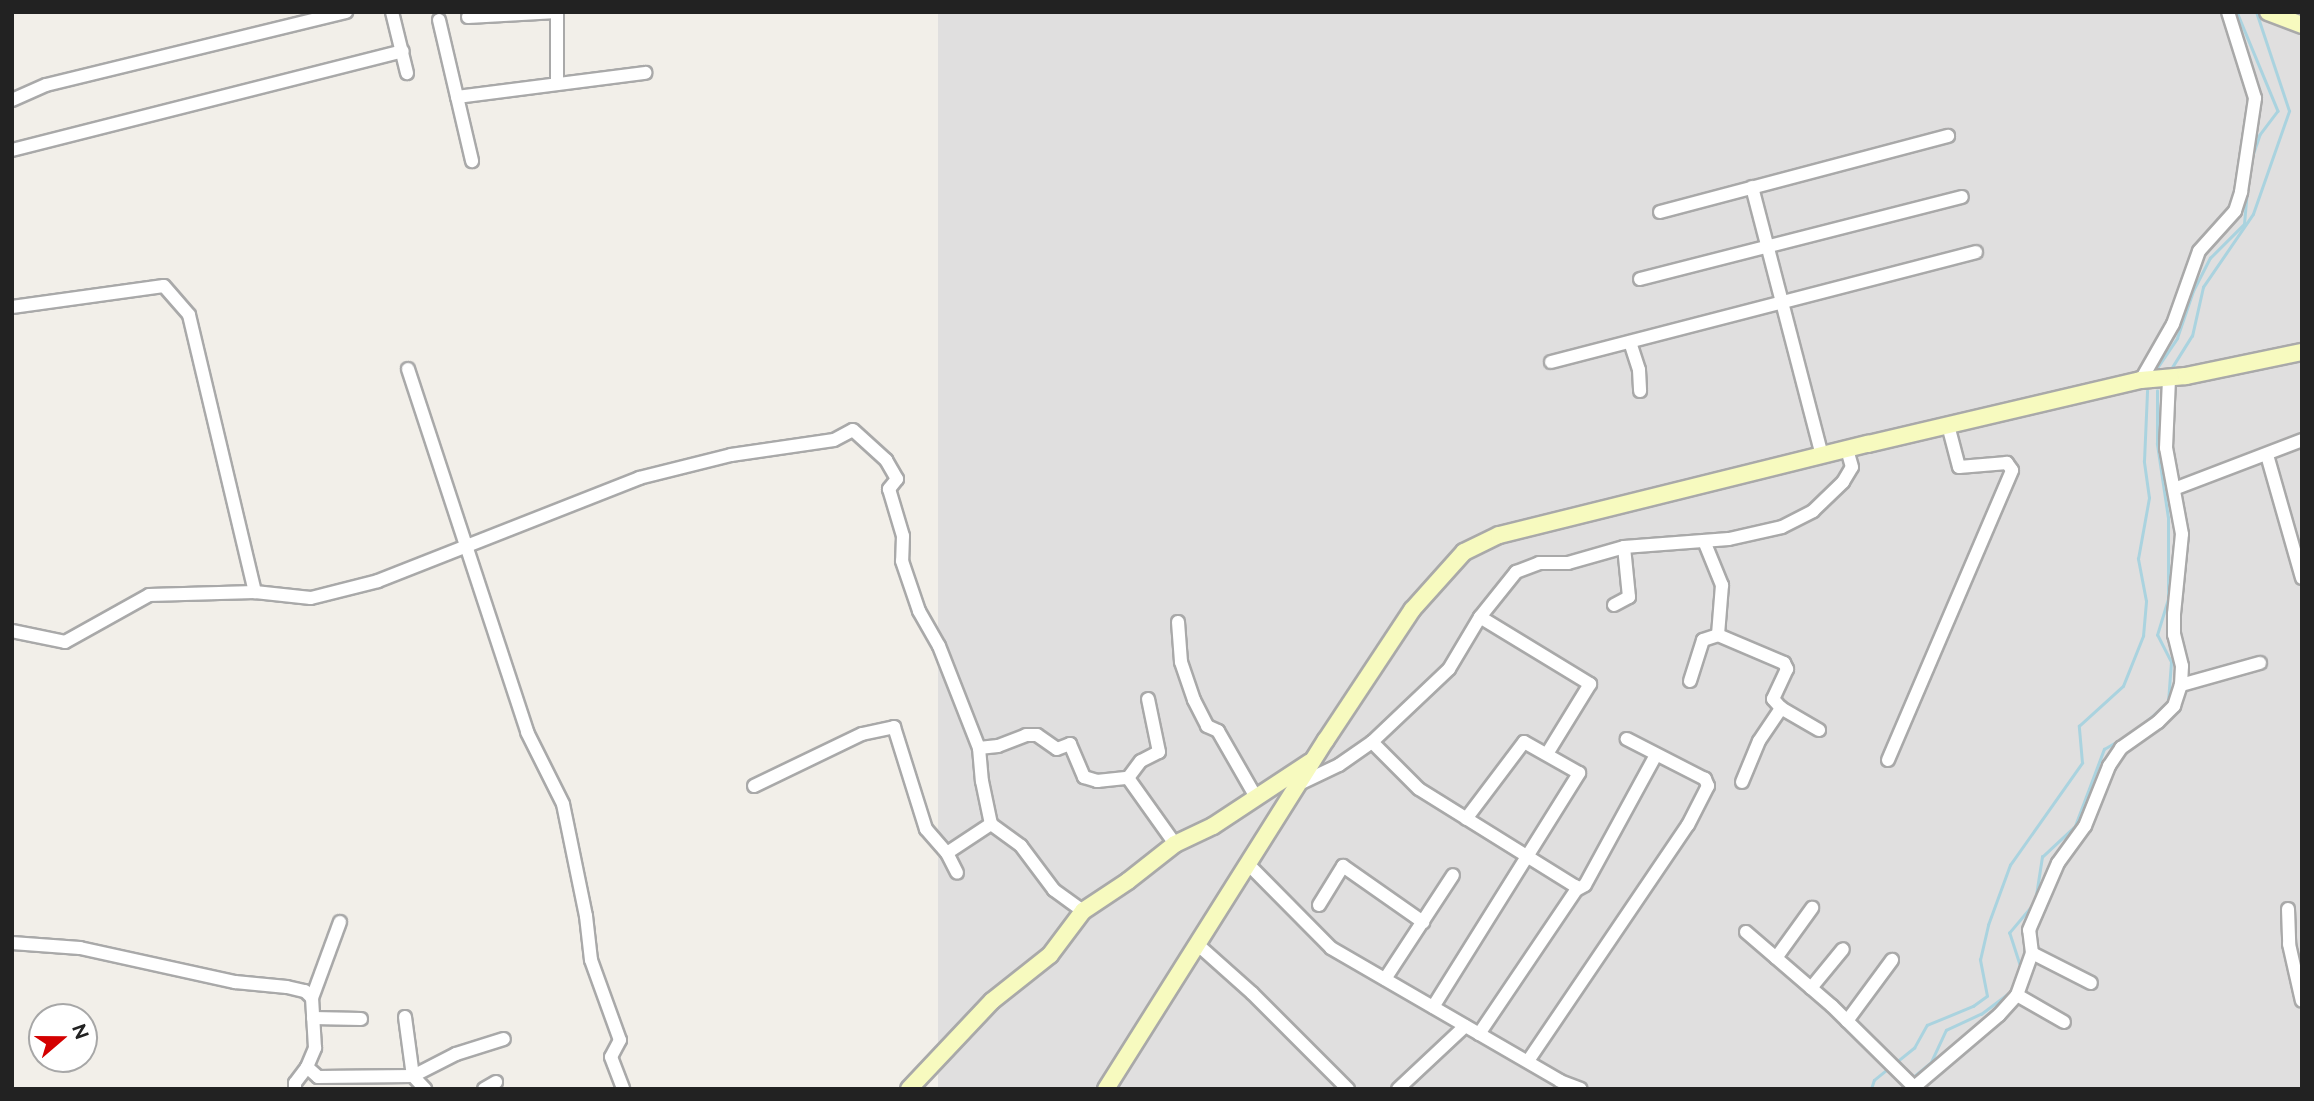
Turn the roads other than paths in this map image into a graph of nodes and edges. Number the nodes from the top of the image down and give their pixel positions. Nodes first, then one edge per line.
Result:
1 (346, 12) edge
2 (392, 12) edge
3 (2228, 12) edge
4 (2268, 12) edge
5 (468, 17) dead end
6 (439, 20) dead end
7 (2302, 24) edge
8 (403, 51) junction
9 (407, 73) dead end
10 (645, 73) dead end
11 (557, 84) junction
12 (457, 97) junction
13 (12, 100) edge
14 (1948, 136) dead end
15 (12, 150) edge
16 (472, 161) dead end
17 (1752, 187) junction
18 (1962, 197) dead end
19 (1660, 212) dead end
20 (1768, 246) junction
21 (1976, 252) dead end
22 (1640, 279) dead end
23 (1783, 303) junction
24 (12, 307) edge
25 (1630, 342) junction
26 (2302, 352) edge
27 (1551, 362) dead end
28 (408, 369) dead end
29 (2169, 378) junction
30 (2141, 380) junction
31 (1640, 391) dead end
32 (1948, 425) junction
33 (2302, 440) edge
34 (1847, 450) junction
35 (2267, 455) junction
36 (1822, 456) junction
37 (2174, 489) junction
38 (1704, 541) junction
39 (465, 547) junction
40 (1624, 547) junction
41 (2302, 578) edge
42 (255, 592) junction
43 (1614, 605) dead end
44 (1480, 617) junction
45 (1178, 622) dead end
46 (12, 631) edge
47 (1718, 635) junction
48 (2260, 663) dead end
49 (1690, 681) dead end
50 (2182, 685) junction
51 (1148, 699) dead end
52 (1781, 708) junction
53 (1819, 730) dead end
54 (1627, 739) dead end
55 (1372, 742) junction
56 (979, 748) junction
57 (1547, 754) junction
58 (1656, 755) junction
59 (1314, 759) junction
60 (1888, 760) dead end
61 (1128, 778) junction
62 (1742, 782) dead end
63 (1298, 784) junction
64 (754, 786) dead end
65 (1256, 797) junction
66 (1466, 819) junction
67 (991, 824) junction
68 (1175, 844) junction
69 (947, 853) junction
70 (1526, 858) junction
71 (1248, 864) junction
72 (957, 873) dead end
73 (1453, 875) dead end
74 (1576, 890) junction
75 (1319, 905) dead end
76 (1812, 908) dead end
77 (2288, 909) dead end
78 (1083, 911) junction
79 (340, 922) dead end
80 (1423, 922) junction
81 (1746, 932) dead end
82 (12, 943) edge
83 (1197, 944) junction
84 (1843, 949) dead end
85 (2032, 953) junction
86 (1776, 958) junction
87 (1892, 960) dead end
88 (1385, 979) junction
89 (2091, 983) dead end
90 (1811, 988) junction
91 (2017, 995) junction
92 (312, 998) junction
93 (2302, 1001) edge
94 (1433, 1007) junction
95 (405, 1017) dead end
96 (313, 1018) junction
97 (361, 1019) dead end
98 (1847, 1021) junction
99 (2064, 1023) dead end
100 (1465, 1026) junction
101 (1479, 1034) junction
102 (505, 1039) dead end
103 (1528, 1062) junction
104 (307, 1067) junction
105 (413, 1076) junction
106 (496, 1082) dead end
107 (1913, 1088) edge
108 (295, 1089) edge
109 (425, 1089) edge
110 (484, 1089) edge
111 (623, 1089) edge
112 (909, 1089) edge
113 (1106, 1089) edge
114 (1348, 1089) edge
115 (1398, 1089) edge
116 (1581, 1089) edge

1 - 13 street
2 - 8 street
3 - 30 street
4 - 7 street
5 - 11 street
6 - 12 street
8 - 9 street
8 - 15 street
10 - 11 street
11 - 12 street
12 - 16 street
14 - 17 street
17 - 19 street
17 - 20 street
18 - 20 street
20 - 22 street
20 - 23 street
21 - 23 street
23 - 25 street
23 - 36 street
24 - 42 street
25 - 27 street
25 - 31 street
26 - 29 street
28 - 39 street
29 - 30 street
29 - 37 street
30 - 32 street
32 - 34 street
32 - 60 street
33 - 35 street
34 - 36 street
34 - 38 street
35 - 37 street
35 - 41 street
36 - 59 street
37 - 50 street
38 - 40 street
38 - 47 street
39 - 42 street
39 - 56 street
39 - 111 street
40 - 43 street
40 - 44 street
42 - 46 street
44 - 55 street
44 - 57 street
45 - 65 street
47 - 49 street
47 - 52 street
48 - 50 street
50 - 85 street
51 - 61 street
52 - 53 street
52 - 62 street
54 - 58 street
55 - 63 street
55 - 66 street
56 - 61 street
56 - 67 street
57 - 66 street
57 - 70 street
58 - 74 street
58 - 103 street
59 - 63 street
59 - 65 street
61 - 68 street
63 - 71 street
64 - 69 street
65 - 68 street
66 - 70 street
67 - 69 street
67 - 78 street
68 - 78 street
69 - 72 street
70 - 74 street
70 - 94 street
71 - 83 street
71 - 88 street
73 - 80 street
74 - 101 street
75 - 80 street
76 - 86 street
77 - 93 street
78 - 112 street
79 - 92 street
80 - 88 street
81 - 86 street
82 - 92 street
83 - 113 street
83 - 114 street
84 - 90 street
85 - 89 street
85 - 91 street
86 - 90 street
87 - 98 street
88 - 94 street
90 - 98 street
91 - 99 street
91 - 107 street
92 - 96 street
94 - 100 street
95 - 105 street
96 - 97 street
96 - 104 street
98 - 107 street
100 - 101 street
100 - 115 street
101 - 103 street
102 - 105 street
103 - 116 street
104 - 105 street
104 - 108 street
105 - 109 street
106 - 110 street

